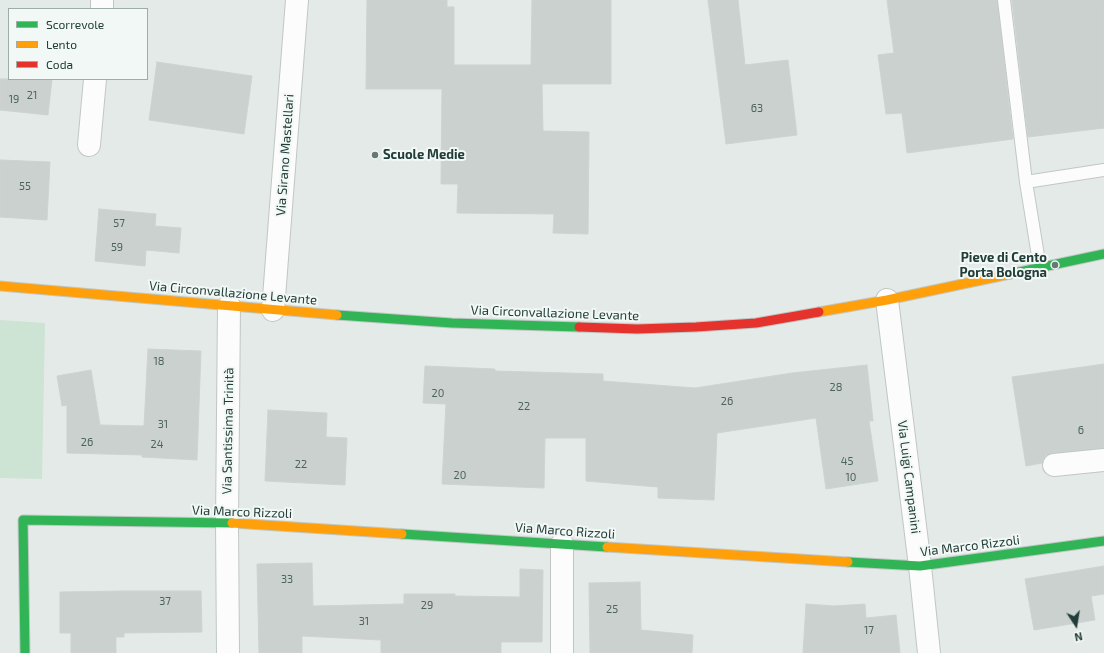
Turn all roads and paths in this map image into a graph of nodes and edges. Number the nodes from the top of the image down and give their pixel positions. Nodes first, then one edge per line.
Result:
1 (297, 0) edge
2 (1004, 0) edge
3 (95, 80) edge
4 (89, 145) dead end
5 (1104, 170) edge
6 (1026, 182) junction
7 (1104, 254) edge
8 (1040, 268) junction
9 (0, 286) edge
10 (887, 300) junction
11 (229, 306) junction
12 (273, 310) junction
13 (1104, 460) edge
14 (1054, 466) dead end
15 (227, 522) junction
16 (1104, 541) edge
17 (562, 544) junction
18 (920, 566) junction
19 (24, 653) edge
20 (228, 653) edge
21 (562, 653) edge
22 (929, 653) edge

1 - 12 street, Via Sirano Mastellari
2 - 6 lane
3 - 4 street
5 - 6 lane
6 - 8 lane
7 - 8 street, Via Circonvallazione Levante
8 - 10 street, Via Circonvallazione Levante
9 - 11 street, Via Circonvallazione Levante
10 - 12 street, Via Circonvallazione Levante
10 - 18 street, Via Luigi Campanini
11 - 12 street, Via Circonvallazione Levante
11 - 15 street, Via Santissima Trinità
13 - 14 street
15 - 17 street, Via Marco Rizzoli
15 - 19 street, Via Marco Rizzoli
15 - 20 street, Via Santissima Trinità
16 - 18 street, Via Marco Rizzoli
17 - 18 street, Via Marco Rizzoli
17 - 21 street
18 - 22 street, Via Luigi Campanini

